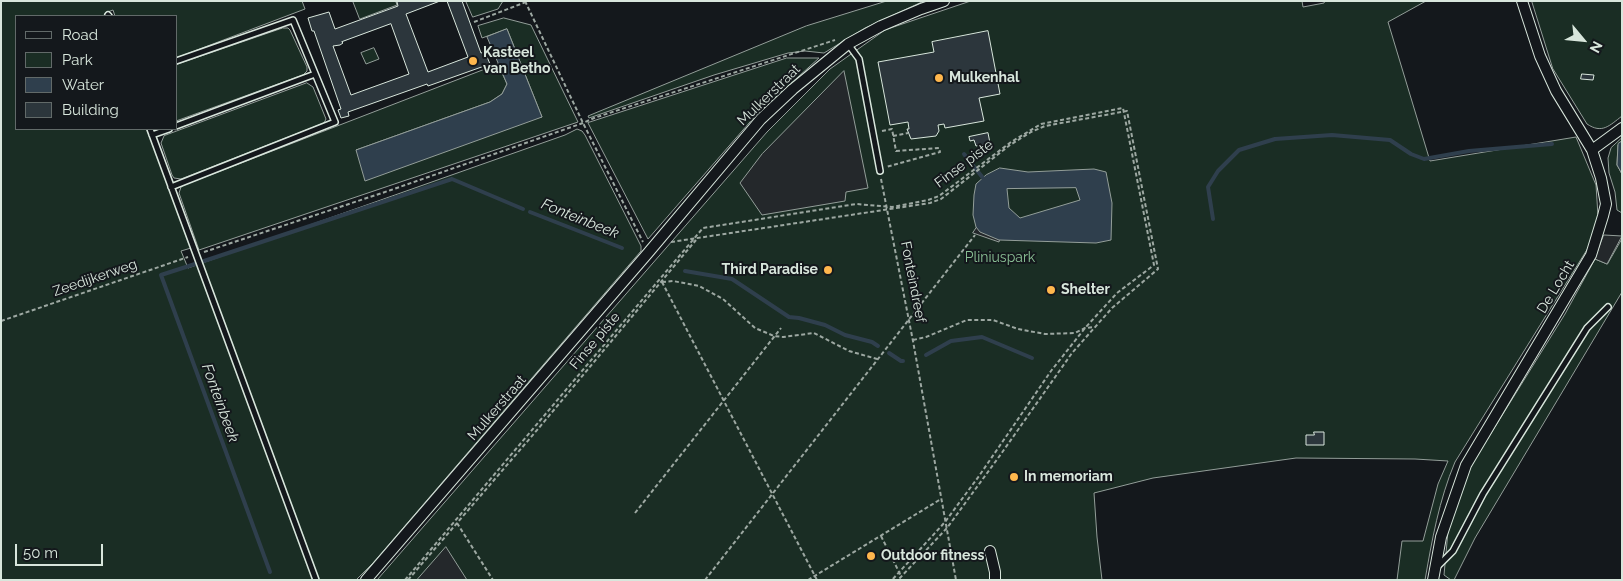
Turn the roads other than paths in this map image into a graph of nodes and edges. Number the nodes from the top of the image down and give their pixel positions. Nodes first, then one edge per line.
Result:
1 (944, 1) edge
2 (1522, 1) edge
3 (848, 44) junction
4 (178, 60) edge
5 (315, 74) junction
6 (178, 125) edge
7 (1622, 128) edge
8 (150, 130) edge
9 (166, 130) edge
10 (152, 135) junction
11 (1592, 150) junction
12 (879, 170) road end
13 (171, 187) junction
14 (1608, 307) dead end
15 (990, 551) dead end
16 (1435, 569) junction
17 (316, 580) edge
18 (366, 580) edge
19 (995, 580) edge
20 (1433, 580) edge

1 - 3 street, Mulkerstraat
2 - 11 street, De Locht
3 - 12 lane
3 - 18 street, Mulkerstraat
4 - 5 lane
5 - 6 lane
5 - 13 lane
7 - 11 street
8 - 10 lane
9 - 10 lane
10 - 13 lane
11 - 16 street, De Locht
13 - 17 lane
14 - 16 lane
15 - 19 street
16 - 20 street, De Locht

